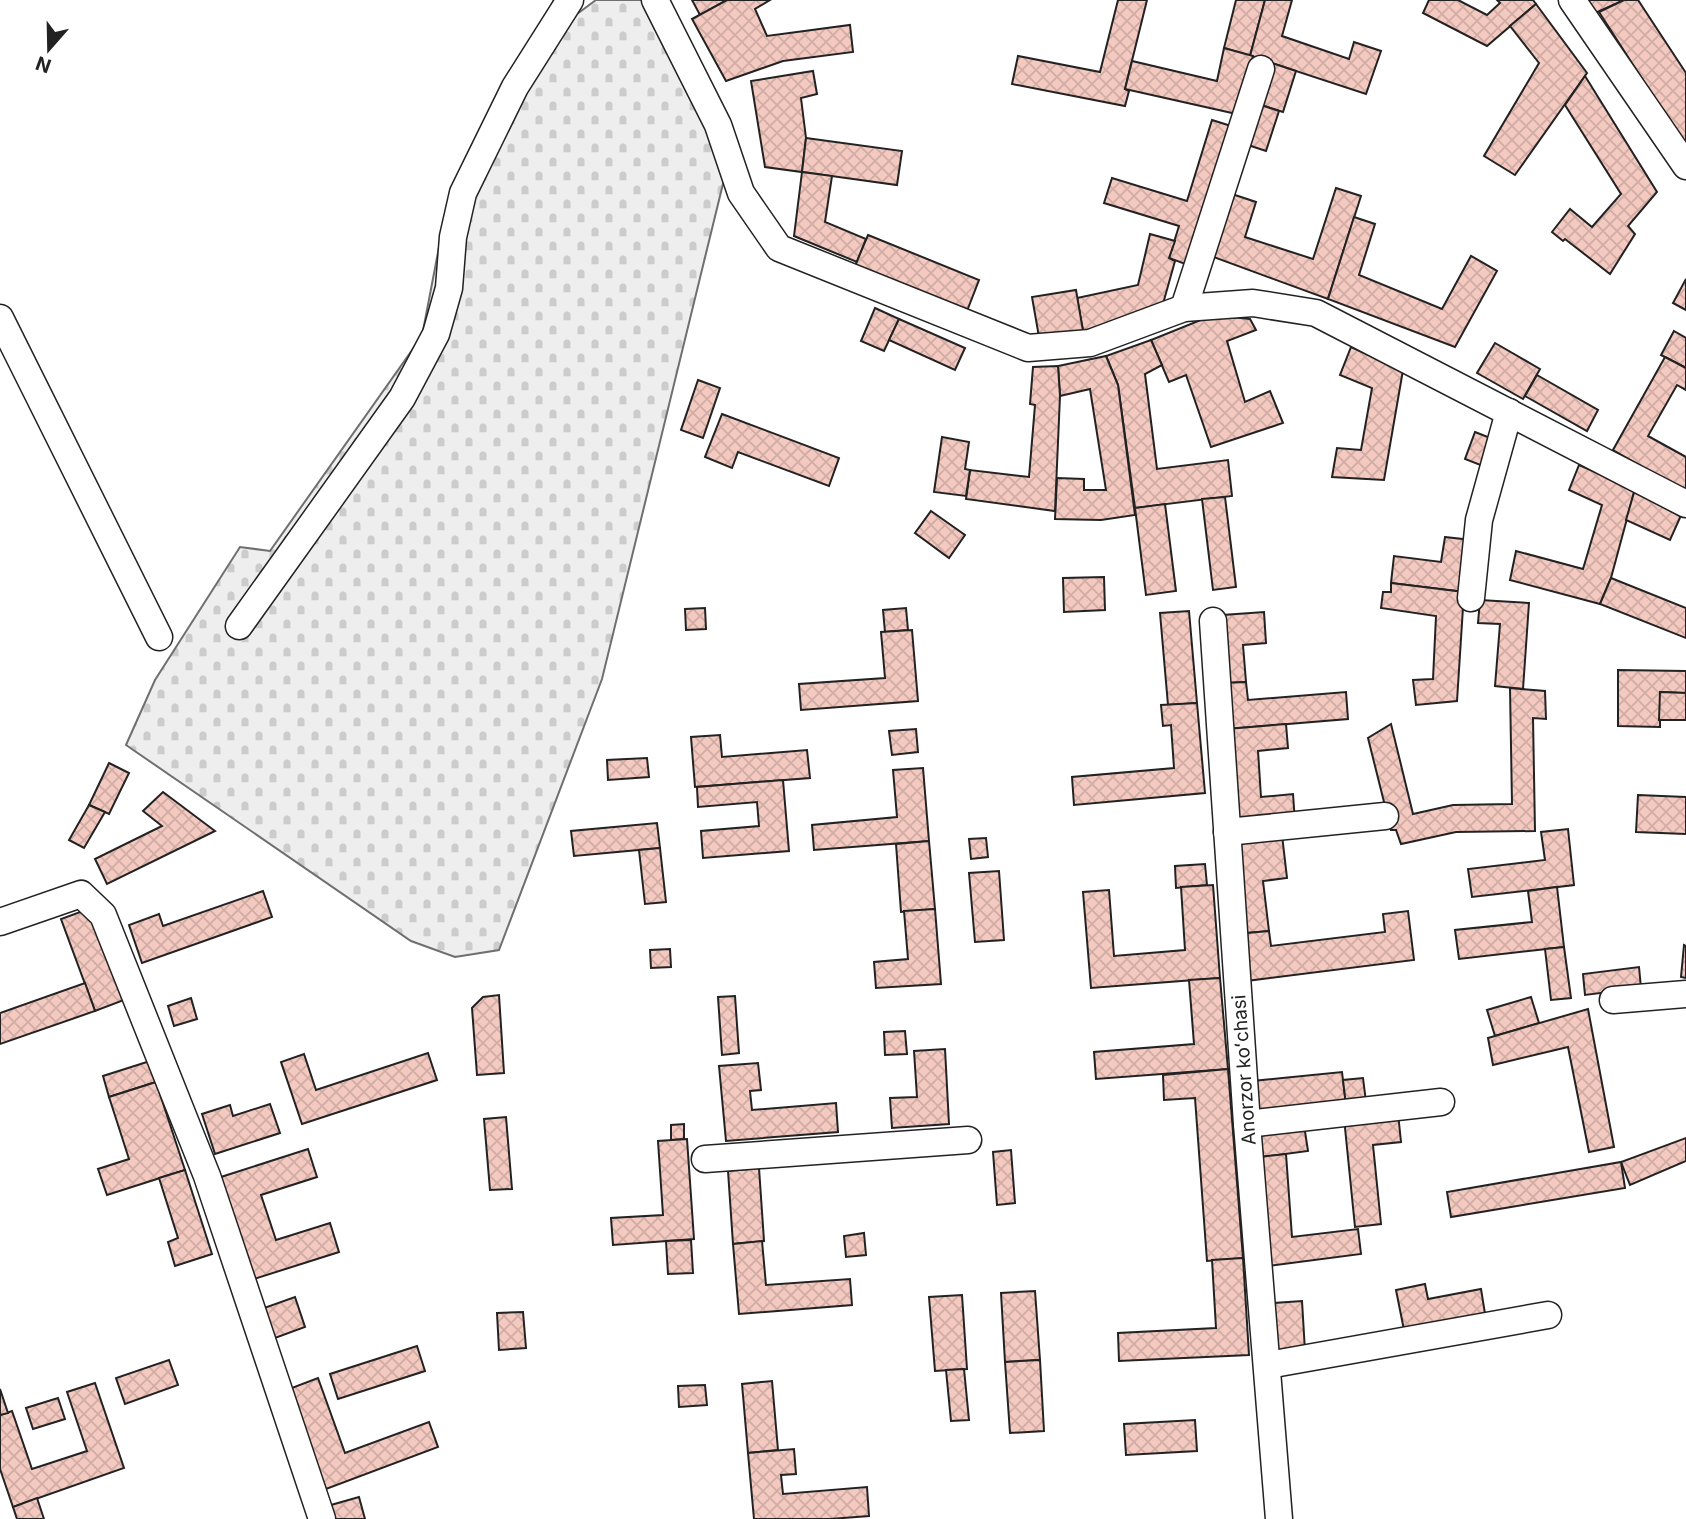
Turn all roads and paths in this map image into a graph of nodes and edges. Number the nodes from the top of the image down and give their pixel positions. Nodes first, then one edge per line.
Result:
1 (570, 0) edge
2 (655, 0) edge
3 (1572, 0) edge
4 (1261, 69) dead end
5 (1686, 166) edge
6 (1184, 308) junction
7 (0, 318) edge
8 (1509, 412) junction
9 (1686, 504) edge
10 (1471, 598) dead end
11 (1213, 621) dead end
12 (239, 626) dead end
13 (159, 637) dead end
14 (1385, 816) dead end
15 (1227, 832) junction
16 (0, 922) edge
17 (1686, 994) edge
18 (1613, 1000) dead end
19 (1441, 1102) dead end
20 (1247, 1124) junction
21 (968, 1140) dead end
22 (705, 1159) dead end
23 (1548, 1315) dead end
24 (1268, 1366) junction
25 (322, 1519) edge
26 (1279, 1519) edge

1 - 12 street
2 - 6 street
3 - 5 street
4 - 6 street
6 - 8 street
7 - 13 street
8 - 9 street
8 - 10 street
11 - 15 street, Anorzor koʻchasi
14 - 15 street
15 - 20 street, Anorzor koʻchasi
16 - 25 street
17 - 18 street
19 - 20 street
20 - 24 street, Anorzor koʻchasi
21 - 22 street
23 - 24 street
24 - 26 street, Anorzor koʻchasi

